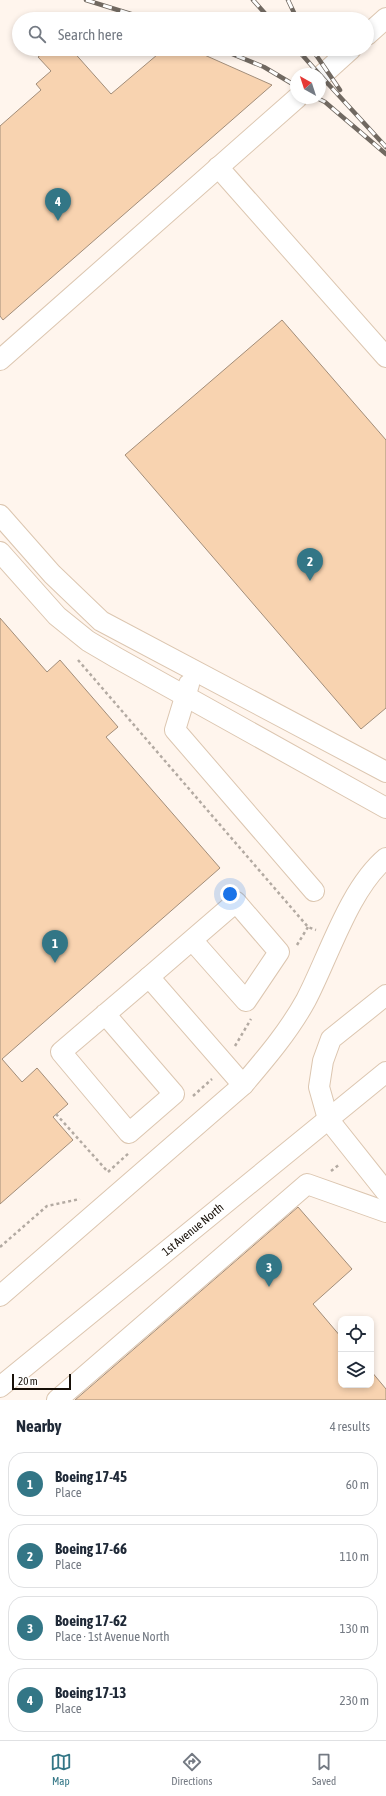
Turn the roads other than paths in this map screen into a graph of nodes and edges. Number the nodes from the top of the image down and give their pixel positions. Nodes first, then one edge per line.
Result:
1 (386, 18) edge
2 (374, 29) edge
3 (343, 56) edge
4 (326, 72) edge
5 (290, 104) edge
6 (218, 167) junction
7 (386, 357) edge
8 (0, 360) edge
9 (0, 515) edge
10 (0, 552) edge
11 (193, 670) junction
12 (185, 696) junction
13 (386, 772) edge
14 (386, 808) edge
15 (386, 858) edge
16 (314, 891) dead end
17 (192, 940) junction
18 (149, 977) junction
19 (386, 994) edge
20 (105, 1014) junction
21 (386, 1072) edge
22 (243, 1085) junction
23 (328, 1119) junction
24 (386, 1192) edge
25 (386, 1212) edge
26 (0, 1296) edge
27 (0, 1386) edge
28 (57, 1400) edge

1 - 2 street
3 - 4 street
5 - 6 street
6 - 7 street
6 - 8 street
9 - 11 street
10 - 12 street
11 - 12 street
11 - 13 street
12 - 14 street
12 - 16 street
15 - 22 street
17 - 17 street
17 - 18 street
18 - 20 street
18 - 22 street
19 - 23 street
20 - 20 street
21 - 23 street, 1st Avenue North
22 - 26 street
23 - 24 street
23 - 27 street, 1st Avenue North
25 - 28 street

